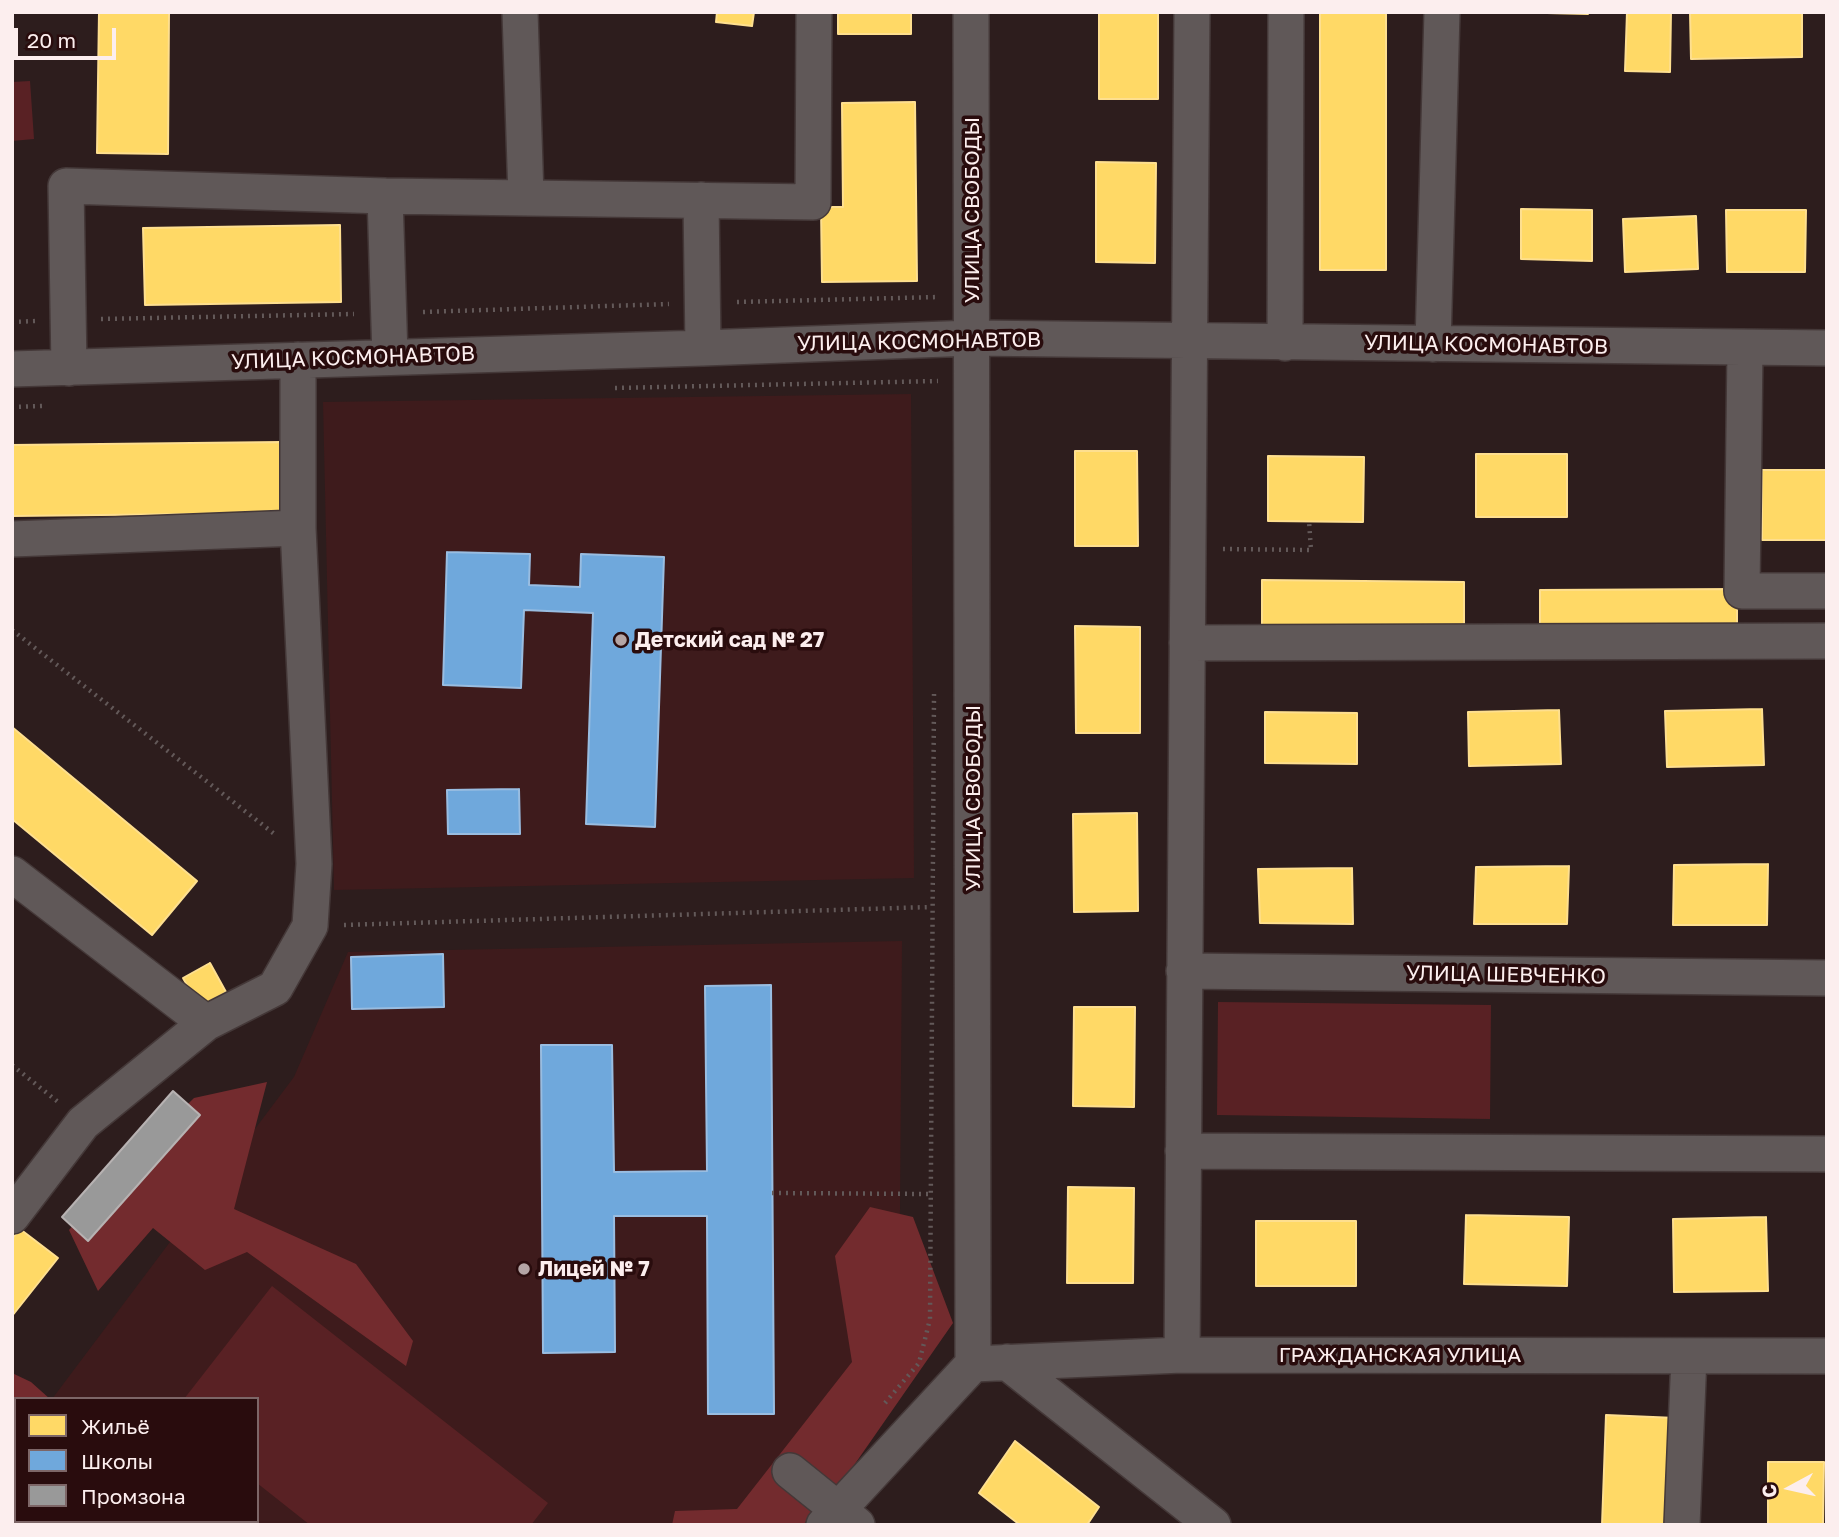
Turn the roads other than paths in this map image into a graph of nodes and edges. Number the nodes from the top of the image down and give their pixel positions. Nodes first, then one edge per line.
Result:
1 (520, 12) edge
2 (814, 12) edge
3 (971, 12) edge
4 (1192, 12) edge
5 (1286, 12) edge
6 (1442, 12) edge
7 (385, 196) junction
8 (526, 197) junction
9 (701, 200) junction
10 (973, 338) junction
11 (1189, 340) junction
12 (1285, 343) junction
13 (1433, 344) junction
14 (703, 348) junction
15 (1745, 348) junction
16 (1827, 348) edge
17 (390, 357) junction
18 (298, 360) junction
19 (69, 368) junction
20 (12, 369) edge
21 (298, 528) junction
22 (12, 538) edge
23 (1827, 591) edge
24 (1827, 641) edge
25 (1187, 643) junction
26 (12, 874) edge
27 (1184, 971) junction
28 (1827, 978) edge
29 (206, 1023) junction
30 (1183, 1151) junction
31 (1827, 1154) edge
32 (12, 1216) edge
33 (1182, 1354) junction
34 (1689, 1356) junction
35 (1827, 1356) edge
36 (990, 1363) junction
37 (790, 1471) dead end
38 (840, 1520) edge
39 (1213, 1525) edge
40 (1682, 1525) edge

1 - 8 street
2 - 9 street
3 - 10 street, УЛИЦА СВОБОДЫ
4 - 11 street
5 - 12 street
6 - 13 street
7 - 8 street
7 - 17 street
7 - 19 street
8 - 9 street
9 - 14 street
10 - 11 street, УЛИЦА КОСМОНАВТОВ
10 - 14 street, УЛИЦА КОСМОНАВТОВ
10 - 36 street, УЛИЦА СВОБОДЫ
11 - 12 street, УЛИЦА КОСМОНАВТОВ
11 - 25 street
12 - 13 street, УЛИЦА КОСМОНАВТОВ
13 - 15 street, УЛИЦА КОСМОНАВТОВ
14 - 17 street, УЛИЦА КОСМОНАВТОВ
15 - 16 street, УЛИЦА КОСМОНАВТОВ
15 - 23 street
17 - 18 street, УЛИЦА КОСМОНАВТОВ
18 - 19 street, УЛИЦА КОСМОНАВТОВ
18 - 21 street
19 - 20 street, УЛИЦА КОСМОНАВТОВ
21 - 22 street
21 - 29 street
24 - 25 street
25 - 27 street
26 - 29 street
27 - 28 street, УЛИЦА ШЕВЧЕНКО
27 - 30 street
29 - 32 street
30 - 31 street
30 - 33 street
33 - 34 street, ГРАЖДАНСКАЯ УЛИЦА
33 - 36 street, ГРАЖДАНСКАЯ УЛИЦА
34 - 35 street, ГРАЖДАНСКАЯ УЛИЦА
34 - 40 street
36 - 38 street
36 - 39 street
37 - 38 street

